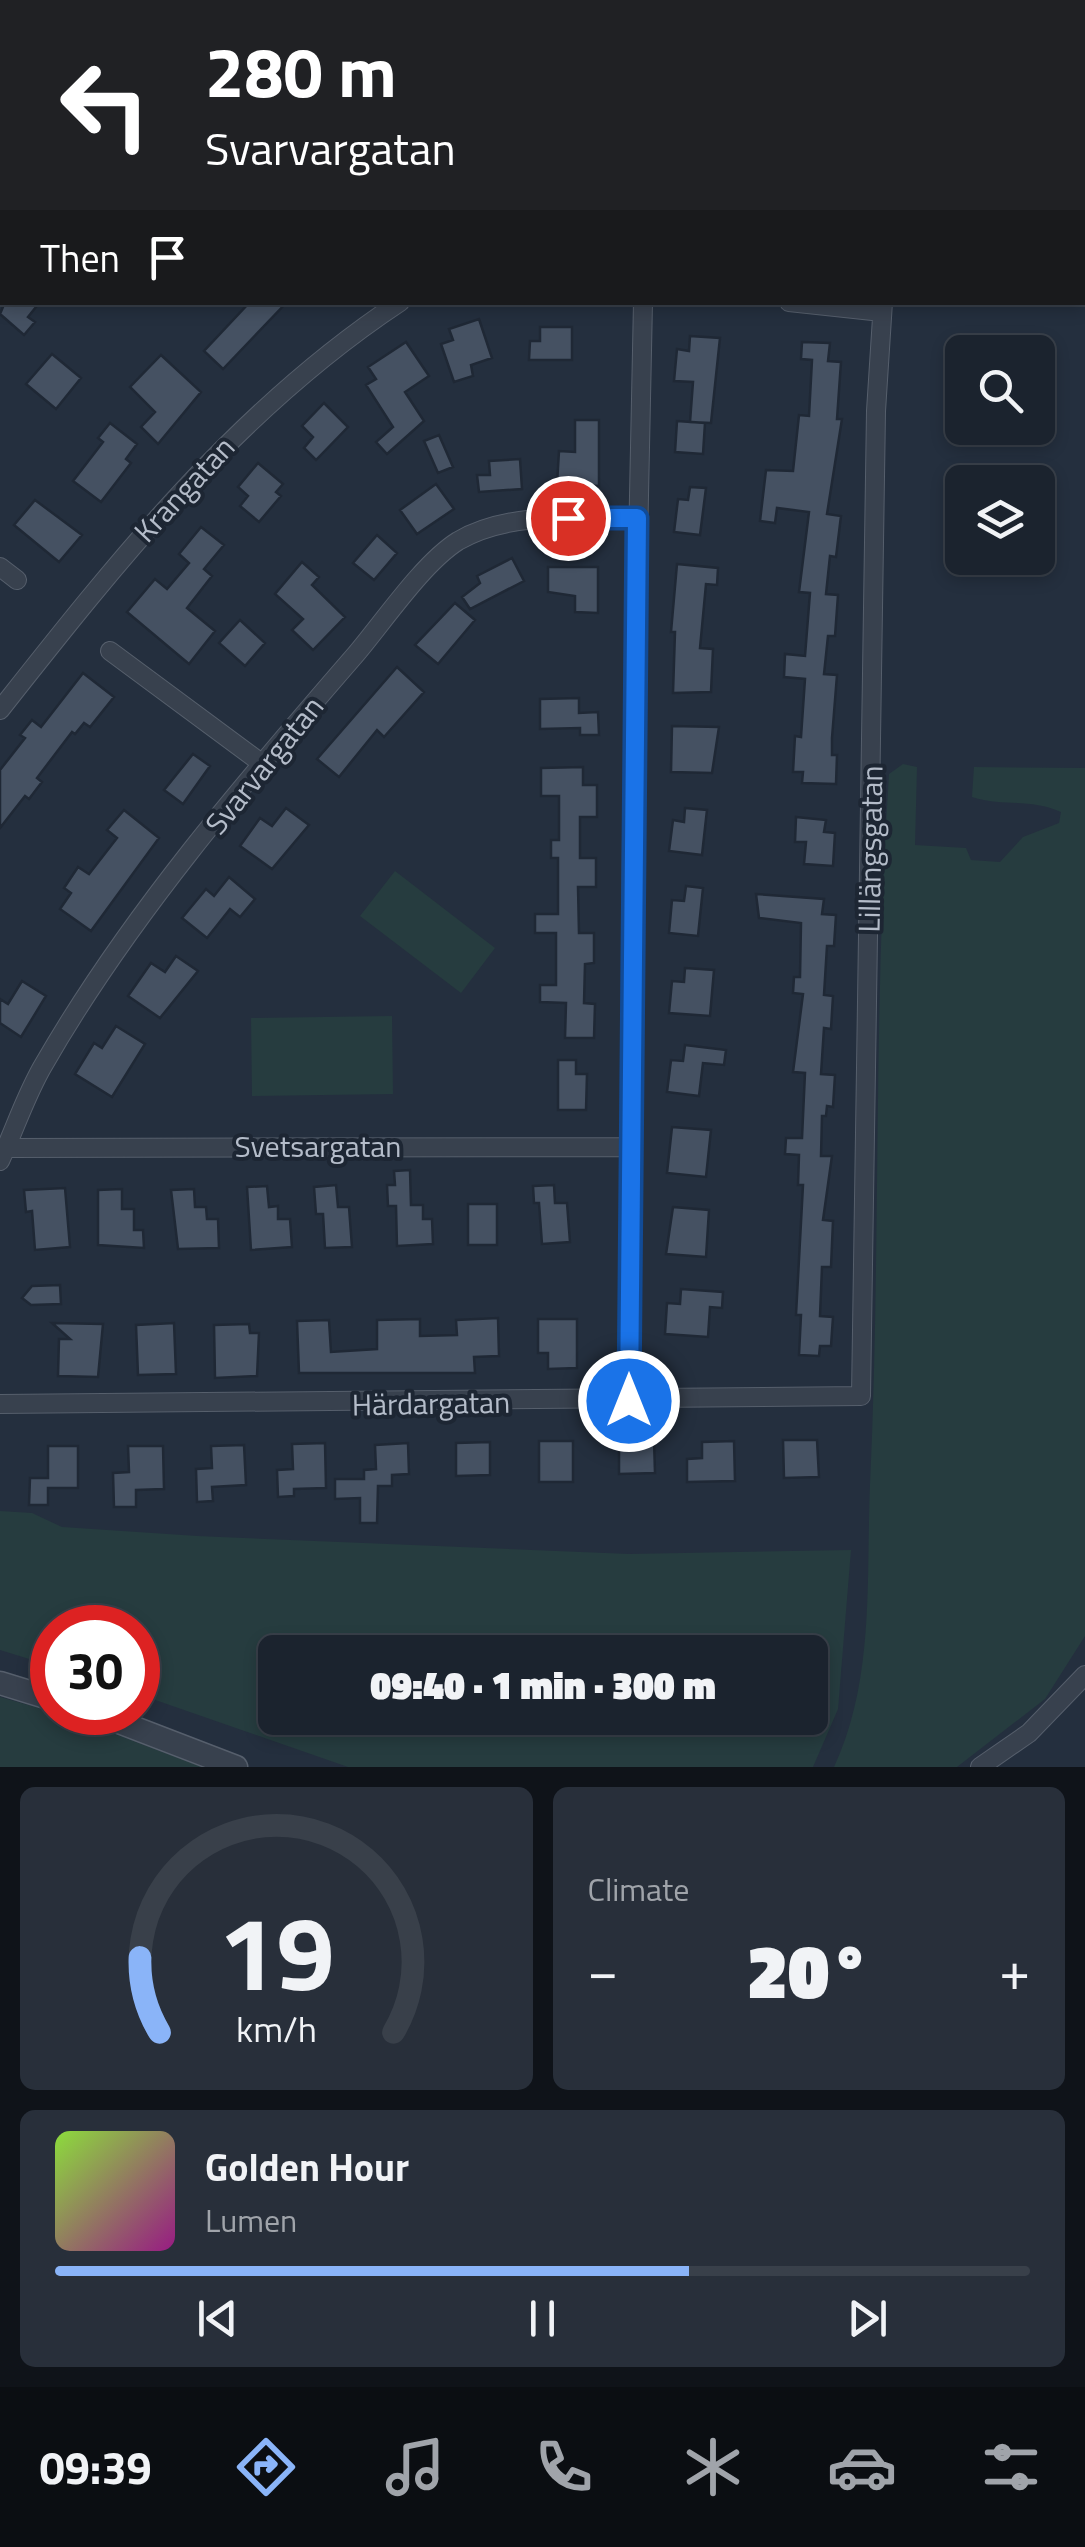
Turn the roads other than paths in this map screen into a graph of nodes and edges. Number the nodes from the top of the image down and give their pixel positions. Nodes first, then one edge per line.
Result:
1 (396, 305) edge
2 (643, 305) edge
3 (836, 305) edge
4 (882, 308) edge
5 (637, 518) junction
6 (0, 567) edge
7 (17, 580) dead end
8 (110, 651) dead end
9 (0, 710) edge
10 (264, 764) junction
11 (630, 1146) junction
12 (3, 1154) edge
13 (861, 1396) joint
14 (629, 1401) junction
15 (0, 1404) edge
16 (1085, 1675) edge
17 (0, 1684) edge
18 (30, 1693) edge
19 (153, 1735) edge
20 (236, 1767) edge
21 (980, 1767) edge

1 - 9 street, Krangatan
2 - 5 street
3 - 4 street
4 - 13 street, Lillängsgatan
5 - 10 street, Svarvargatan
5 - 11 street
6 - 7 street
8 - 10 street
10 - 12 street, Svarvargatan
11 - 12 street, Svetsargatan
11 - 14 street
13 - 14 street, Härdargatan
14 - 15 street, Härdargatan
16 - 21 street
17 - 18 street
19 - 20 street

